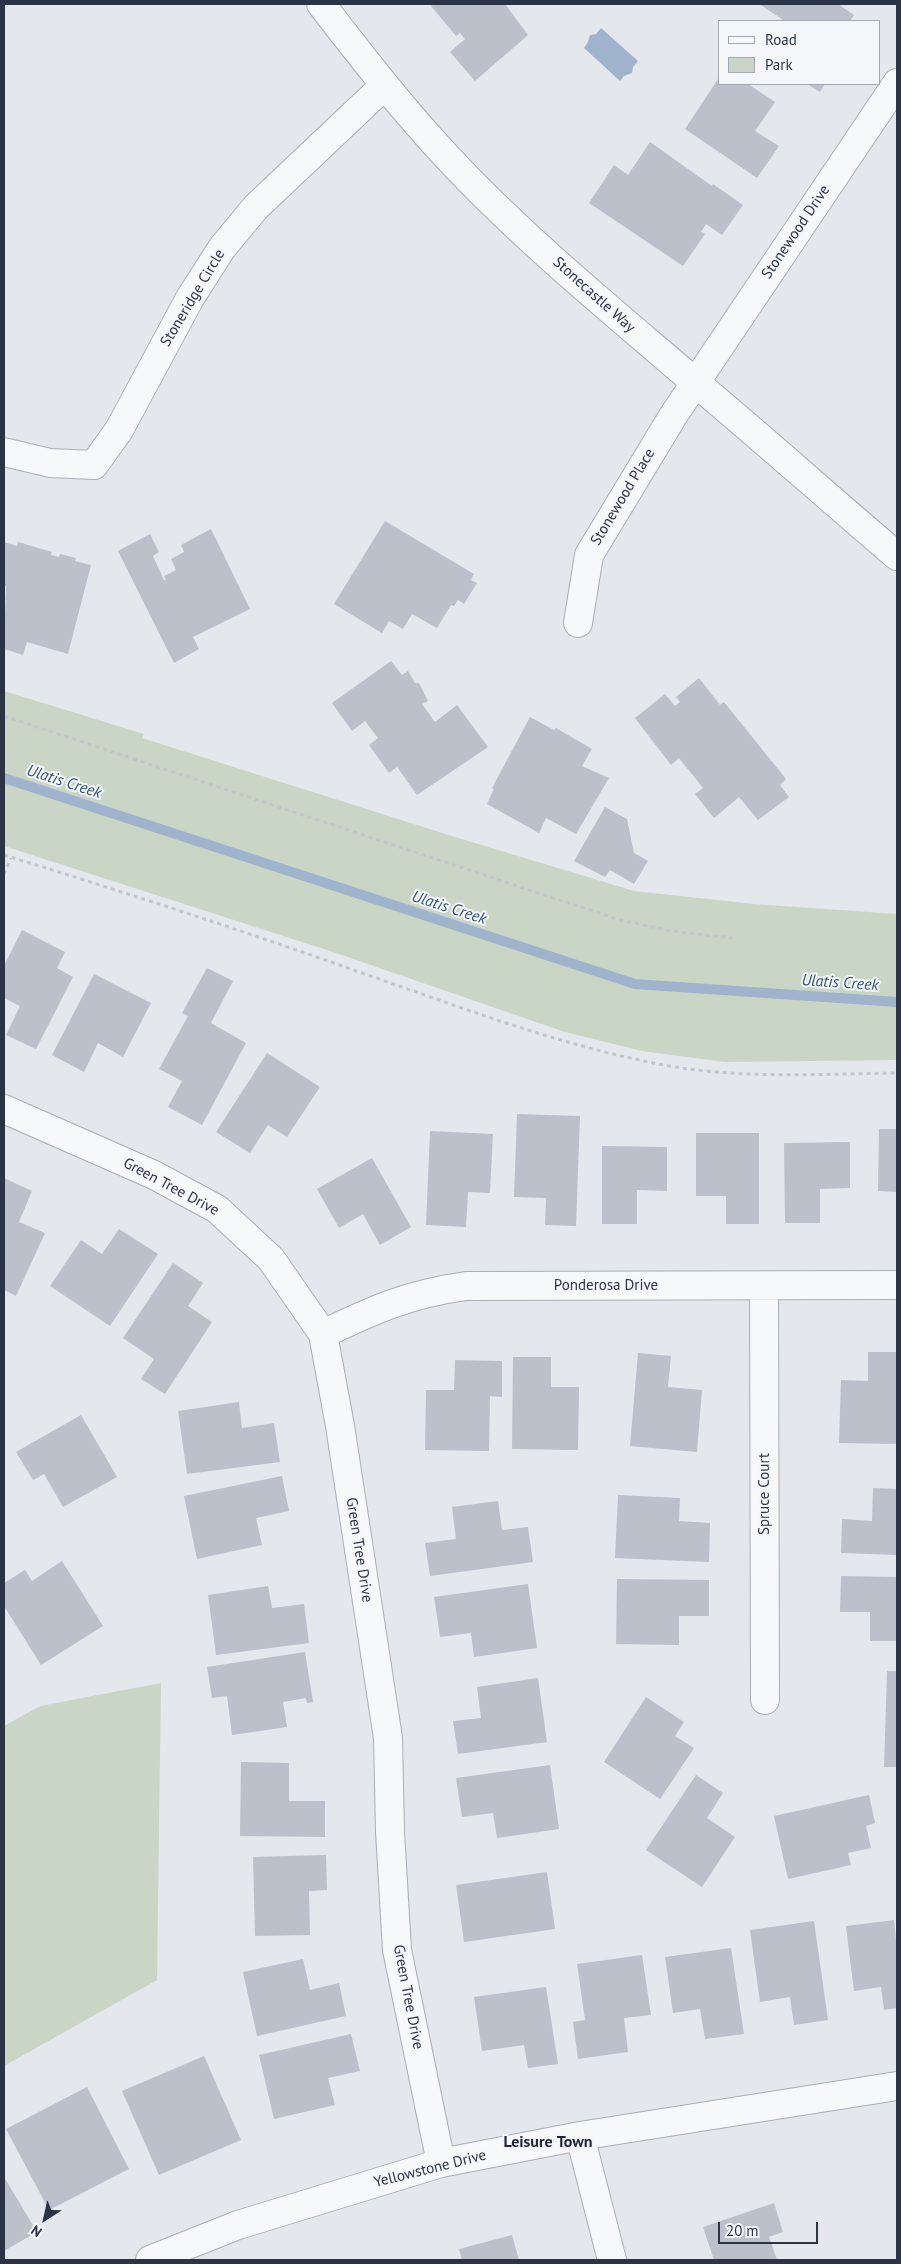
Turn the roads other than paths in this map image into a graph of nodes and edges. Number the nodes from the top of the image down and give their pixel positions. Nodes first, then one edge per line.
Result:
1 (321, 4) edge
2 (897, 83) edge
3 (384, 86) junction
4 (695, 382) junction
5 (4, 452) edge
6 (897, 556) edge
7 (578, 623) dead end
8 (4, 1109) edge
9 (897, 1285) edge
10 (764, 1287) junction
11 (323, 1334) junction
12 (765, 1700) dead end
13 (897, 2086) edge
14 (580, 2136) junction
15 (441, 2163) junction
16 (150, 2260) edge
17 (612, 2260) edge

1 - 3 street, Stonecastle Way
2 - 4 street, Stonewood Drive
3 - 4 street, Stonecastle Way
3 - 5 street, Stoneridge Circle
4 - 6 street, Stonecastle Way
4 - 7 street, Stonewood Place
8 - 11 street, Green Tree Drive
9 - 10 street, Ponderosa Drive
10 - 11 street, Ponderosa Drive
10 - 12 street, Spruce Court
11 - 15 street, Green Tree Drive
13 - 14 street, Yellowstone Drive
14 - 15 street, Yellowstone Drive
14 - 17 street
15 - 16 street, Yellowstone Drive

